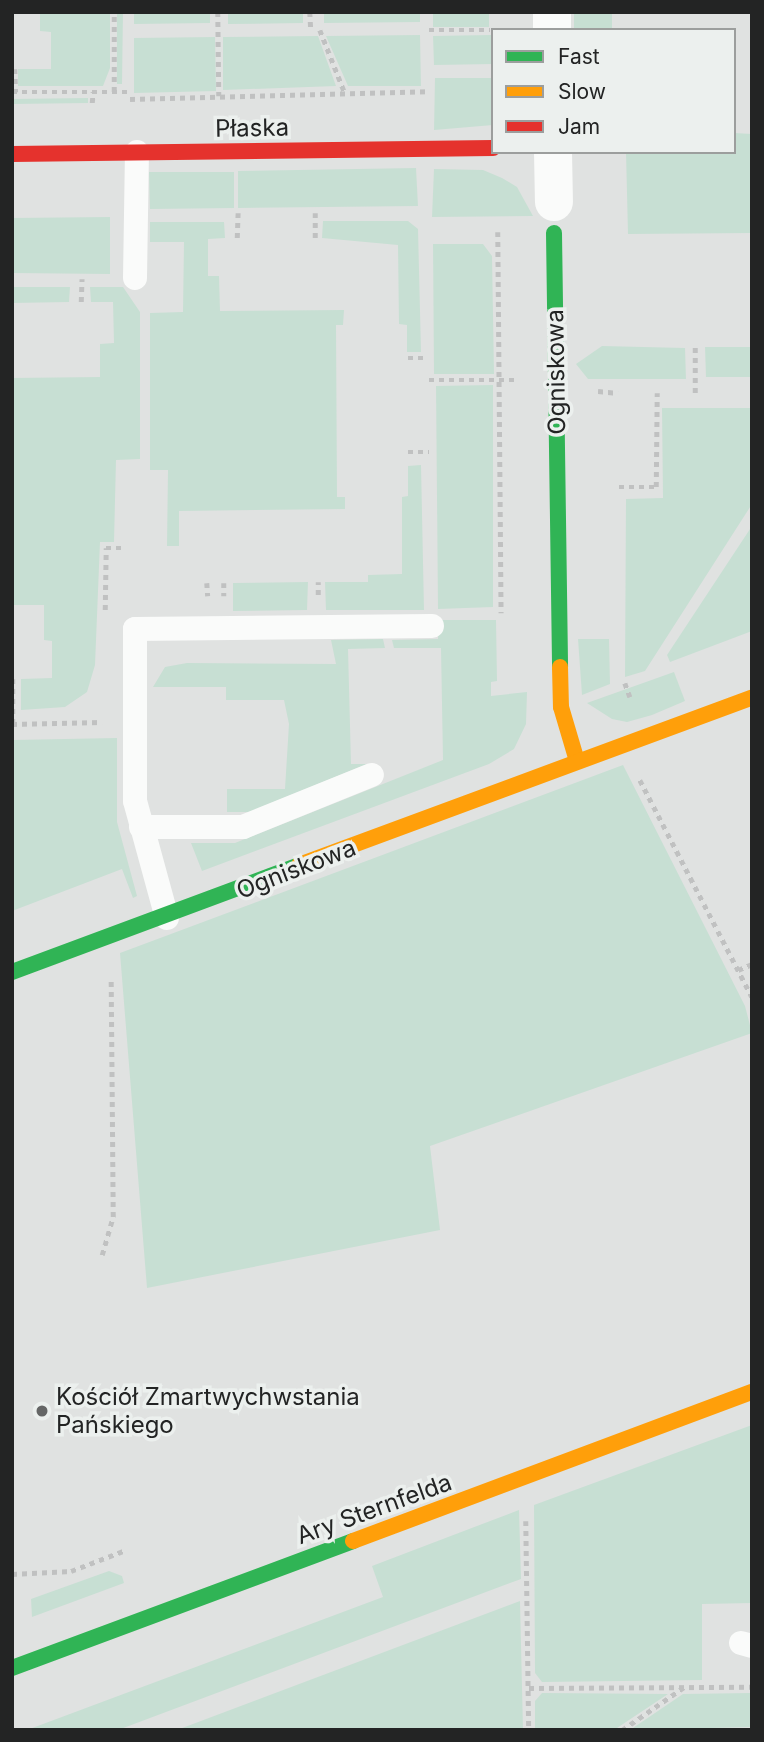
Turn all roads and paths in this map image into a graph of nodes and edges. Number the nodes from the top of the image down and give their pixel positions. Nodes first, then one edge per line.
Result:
1 (114, 12) edge
2 (218, 12) edge
3 (310, 12) edge
4 (311, 30) dead end
5 (320, 30) dead end
6 (429, 30) dead end
7 (490, 30) dead end
8 (15, 69) dead end
9 (428, 91) dead end
10 (14, 92) edge
11 (93, 92) junction
12 (114, 92) junction
13 (129, 92) dead end
14 (345, 93) junction
15 (219, 96) junction
16 (130, 99) dead end
17 (92, 103) dead end
18 (491, 148) edge
19 (136, 152) junction
20 (12, 154) edge
21 (554, 154) edge
22 (238, 213) dead end
23 (315, 213) dead end
24 (554, 218) joint
25 (498, 232) dead end
26 (237, 238) dead end
27 (315, 238) dead end
28 (135, 278) dead end
29 (82, 279) dead end
30 (81, 302) dead end
31 (695, 347) dead end
32 (408, 358) dead end
33 (428, 358) dead end
34 (556, 379) junction
35 (429, 380) dead end
36 (499, 380) junction
37 (657, 393) dead end
38 (695, 393) dead end
39 (408, 452) dead end
40 (429, 452) dead end
41 (619, 487) dead end
42 (123, 548) dead end
43 (501, 613) dead end
44 (105, 615) dead end
45 (432, 626) dead end
46 (13, 679) edge
47 (752, 697) edge
48 (104, 709) dead end
49 (13, 723) edge
50 (622, 745) junction
51 (577, 761) junction
52 (372, 775) dead end
53 (141, 827) junction
54 (167, 918) junction
55 (111, 937) junction
56 (752, 964) edge
57 (738, 970) junction
58 (12, 972) edge
59 (752, 997) edge
60 (102, 1255) dead end
61 (752, 1392) edge
62 (525, 1476) junction
63 (126, 1550) dead end
64 (12, 1574) edge
65 (12, 1668) edge
66 (684, 1687) junction
67 (752, 1687) edge
68 (529, 1688) junction
69 (529, 1730) edge
70 (622, 1730) edge

1 - 12 path
2 - 15 path
3 - 4 path
5 - 14 path
6 - 7 path
8 - 10 path
9 - 14 path
10 - 11 path
11 - 12 path
11 - 17 path
12 - 13 path
14 - 15 path
15 - 16 path
18 - 19 street, Płaska
19 - 20 street, Płaska
19 - 28 lane
21 - 24 street, Ogniskowa
22 - 26 path
23 - 27 path
24 - 34 street, Ogniskowa
25 - 36 path
29 - 30 path
31 - 38 path
32 - 33 path
34 - 36 path
34 - 51 street, Ogniskowa
35 - 36 path
36 - 43 path
37 - 41 path
39 - 40 path
42 - 44 path
45 - 53 lane
46 - 49 path
47 - 50 street, Ogniskowa
48 - 49 path
50 - 51 street, Ogniskowa
50 - 57 path
51 - 54 street, Ogniskowa
52 - 53 lane
53 - 54 lane
54 - 55 street, Ogniskowa
55 - 58 street, Ogniskowa
55 - 60 path
56 - 57 path
57 - 59 path
61 - 62 street, Ary Sternfelda
62 - 65 street, Ary Sternfelda
62 - 68 path
63 - 64 path
66 - 67 path
66 - 68 path
66 - 70 path
68 - 69 path

